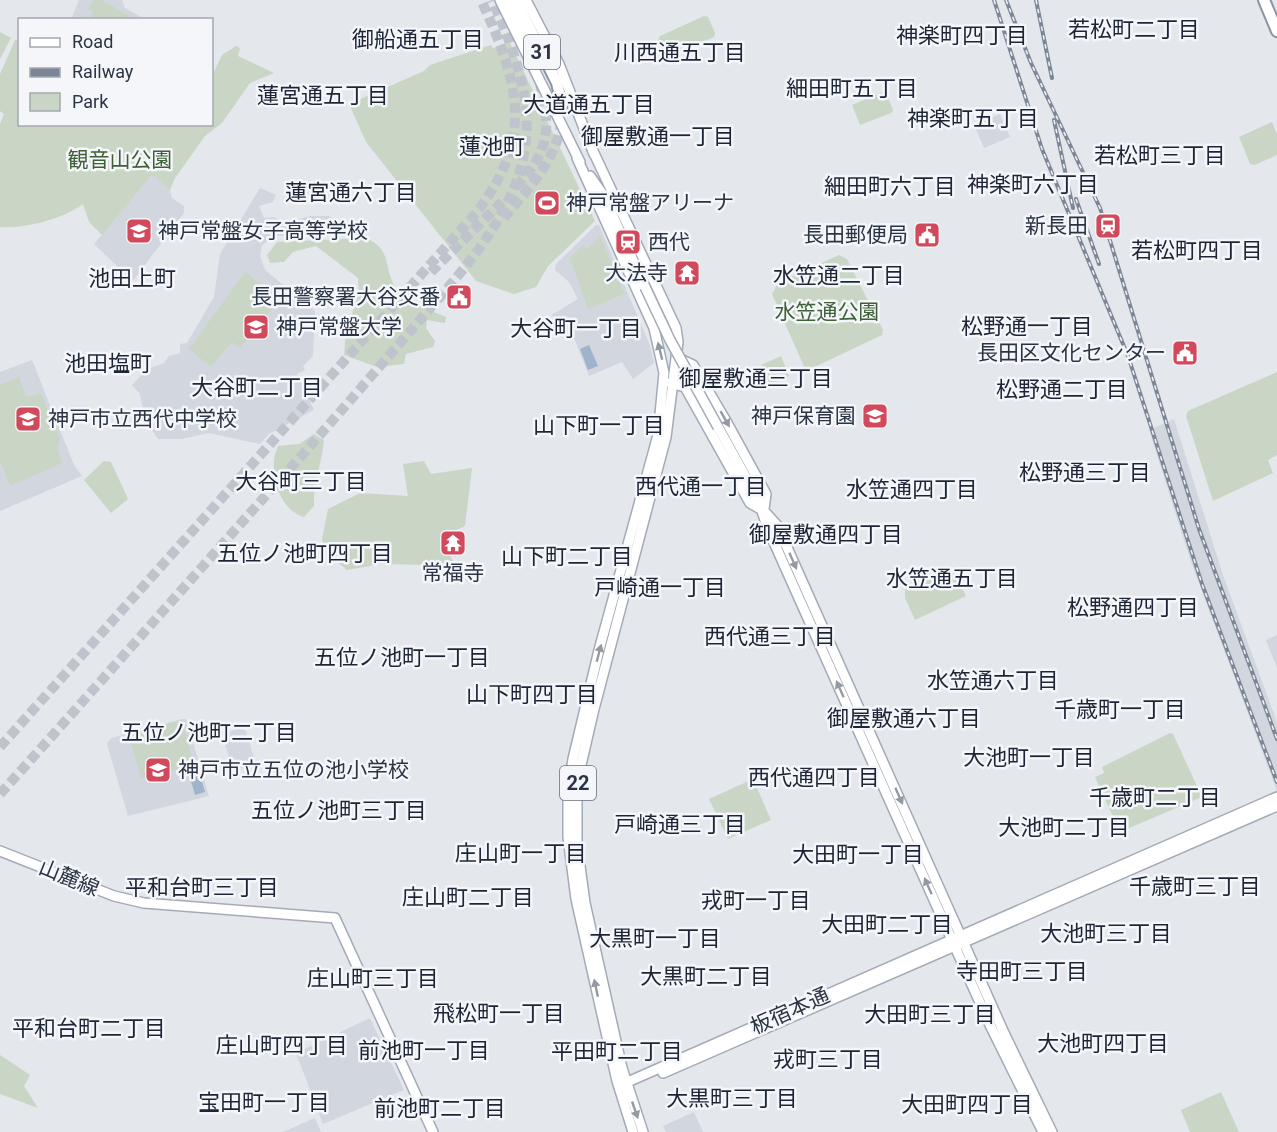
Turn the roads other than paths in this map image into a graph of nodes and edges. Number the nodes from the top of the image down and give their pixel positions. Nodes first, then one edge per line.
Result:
1 (500, 0) edge
2 (508, 0) edge
3 (516, 0) edge
4 (526, 0) edge
5 (1264, 0) edge
6 (1270, 0) edge
7 (1277, 18) edge
8 (1277, 31) edge
9 (527, 46) dead end
10 (562, 105) tunnel mouth
11 (593, 151) junction
12 (578, 158) junction
13 (604, 195) junction
14 (678, 358) junction
15 (669, 383) junction
16 (764, 511) junction
17 (1277, 797) edge
18 (1277, 806) edge
19 (0, 851) edge
20 (958, 941) junction
21 (623, 1088) junction
22 (433, 1132) edge
23 (633, 1132) edge
24 (643, 1132) edge
25 (1043, 1132) edge
26 (1052, 1132) edge

1 - 12 main road
2 - 9 highway, 31
3 - 10 highway, 31
4 - 11 main road
5 - 8 highway
6 - 7 highway
11 - 13 main road
11 - 14 main road
12 - 13 main road
15 -> 12 main road, 22
13 - 16 main road, bridge
14 - 15 main road, 22
14 -> 16 main road
15 - 16 main road
15 - 21 main road, 22
16 - 20 main road
17 - 20 main road
18 - 20 main road
19 - 22 main road, 山麓線
20 - 21 main road, 板宿本通
20 - 25 main road
20 - 26 main road
21 - 23 main road, 22
21 -> 24 main road, 22

